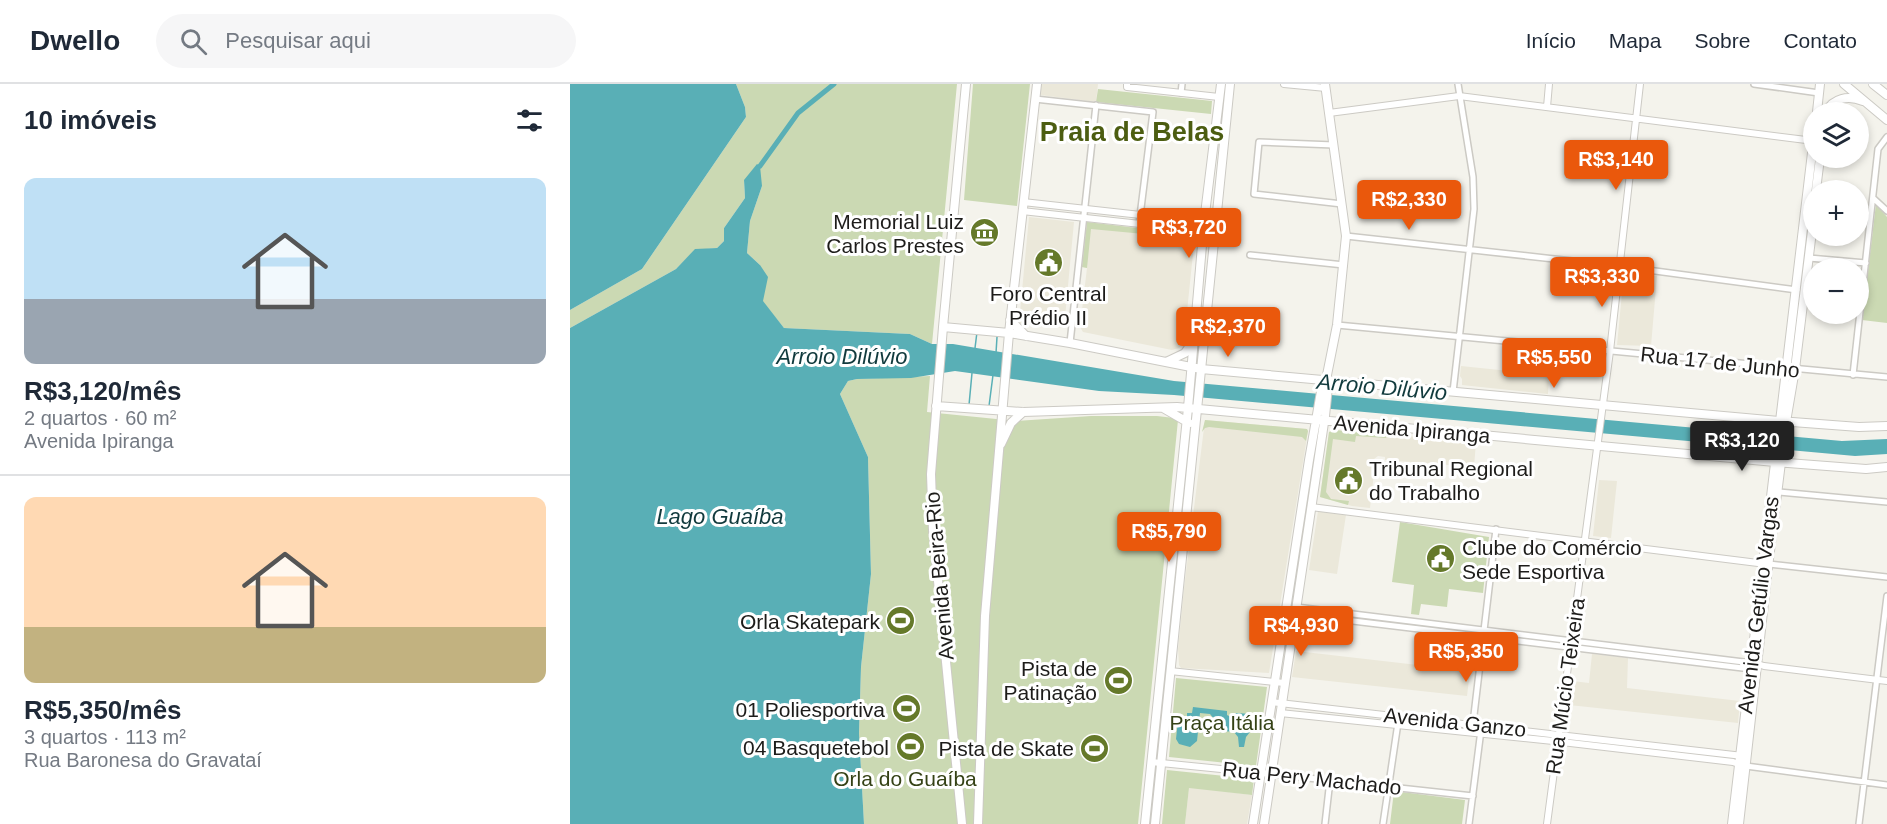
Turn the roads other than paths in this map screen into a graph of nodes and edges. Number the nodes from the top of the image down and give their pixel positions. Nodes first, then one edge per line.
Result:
1 (966, 84) edge
2 (1036, 84) edge
3 (1127, 84) edge
4 (1182, 84) edge
5 (1221, 84) edge
6 (1230, 84) edge
7 (1284, 84) edge
8 (1458, 84) edge
9 (1549, 84) edge
10 (1640, 84) edge
11 (1754, 84) edge
12 (1844, 84) edge
13 (1873, 84) edge
14 (1326, 86) edge
15 (1820, 88) edge
16 (1181, 93) junction
17 (1887, 95) edge
18 (1459, 96) junction
19 (1219, 97) junction
20 (1035, 99) junction
21 (1835, 102) edge
22 (1867, 102) joint
23 (1869, 104) edge
24 (1096, 105) junction
25 (1547, 107) junction
26 (1329, 113) junction
27 (1636, 119) junction
28 (1887, 120) edge
29 (1887, 137) edge
30 (1803, 140) edge
31 (1334, 145) junction
32 (1811, 168) edge
33 (1873, 198) junction
34 (1023, 202) junction
35 (1342, 204) junction
36 (1065, 206) junction
37 (1084, 208) junction
38 (1022, 211) junction
39 (1887, 211) edge
40 (1064, 215) junction
41 (1140, 215) junction
42 (1083, 217) junction
43 (1139, 224) junction
44 (1204, 226) junction
45 (1346, 236) junction
46 (1213, 239) junction
47 (1810, 246) edge
48 (1469, 249) junction
49 (1250, 255) dead end
50 (1809, 258) edge
51 (1867, 258) edge
52 (1344, 265) junction
53 (1618, 266) junction
54 (1803, 279) edge
55 (1800, 290) junction
56 (1010, 320) junction
57 (1859, 324) edge
58 (1338, 325) junction
59 (943, 327) junction
60 (1009, 333) junction
61 (1026, 336) junction
62 (1458, 336) junction
63 (1194, 340) junction
64 (1070, 343) junction
65 (1610, 351) junction
66 (1166, 362) junction
67 (1791, 369) junction
68 (1191, 371) junction
69 (1200, 372) junction
70 (1853, 375) junction
71 (1887, 377) edge
72 (1325, 384) junction
73 (1453, 392) junction
74 (1188, 404) junction
75 (1197, 405) junction
76 (936, 406) junction
77 (1162, 408) junction
78 (1602, 409) junction
79 (1001, 411) junction
80 (1023, 412) junction
81 (1321, 417) junction
82 (1186, 421) junction
83 (1339, 422) junction
84 (1782, 425) junction
85 (1887, 426) edge
86 (1195, 429) junction
87 (1322, 438) junction
88 (1598, 443) junction
89 (999, 448) junction
90 (1779, 458) junction
91 (1887, 467) edge
92 (1779, 492) junction
93 (1887, 502) edge
94 (1311, 507) junction
95 (1496, 529) junction
96 (1584, 541) junction
97 (1766, 564) junction
98 (1887, 577) edge
99 (1887, 596) edge
100 (1296, 611) junction
101 (1354, 614) junction
102 (1353, 621) junction
103 (1423, 622) junction
104 (1422, 630) junction
105 (1484, 630) junction
106 (1484, 637) junction
107 (1570, 644) junction
108 (1682, 653) junction
109 (1681, 661) junction
110 (1756, 666) junction
111 (1170, 671) junction
112 (1877, 680) junction
113 (1887, 681) edge
114 (1274, 682) junction
115 (1284, 683) junction
116 (1271, 702) junction
117 (1281, 703) junction
118 (1343, 710) junction
119 (1280, 712) junction
120 (1399, 716) junction
121 (1342, 719) junction
122 (1473, 724) junction
123 (1398, 725) junction
124 (1482, 725) junction
125 (1472, 732) junction
126 (1481, 734) junction
127 (1558, 734) junction
128 (1557, 741) junction
129 (1649, 744) junction
130 (1648, 752) junction
131 (1744, 756) junction
132 (1151, 762) junction
133 (1161, 763) junction
134 (1742, 770) junction
135 (1261, 773) junction
136 (1271, 774) junction
137 (1330, 780) junction
138 (1864, 783) junction
139 (1887, 785) edge
140 (1388, 786) junction
141 (1473, 796) junction
142 (962, 824) edge
143 (978, 824) edge
144 (1144, 824) edge
145 (1155, 824) edge
146 (1253, 824) edge
147 (1264, 824) edge
148 (1325, 824) edge
149 (1383, 824) edge
150 (1469, 824) edge
151 (1547, 824) edge
152 (1732, 824) edge
153 (1738, 824) edge
154 (1859, 824) edge

1 - 59 main road, Avenida Beira-Rio
2 - 20 main road, Avenida Beira-Rio
3 - 16 street
4 - 16 street
5 - 19 main road
6 - 46 main road
7 - 14 street
8 - 18 street
9 - 25 street
10 - 27 street, Rua Múcio Teixeira
11 - 15 street
12 - 22 main road
13 - 17 main road
14 - 26 main road
16 - 19 street
18 - 25 street
18 - 26 street
18 - 48 street
19 - 44 main road
20 - 24 street
20 - 34 main road, Avenida Beira-Rio
21 - 22 main road
23 - 28 main road
24 - 37 street
24 - 41 street
25 - 27 street
26 - 31 main road
27 - 30 street
27 - 53 street, Rua Múcio Teixeira
29 - 33 street
31 - 35 main road
31 - 35 street
32 - 55 main road, Avenida Getúlio Vargas
33 - 39 street
33 - 51 street
34 - 36 street
34 - 38 main road, Avenida Beira-Rio
35 - 45 main road
36 - 37 street
36 - 40 street
37 - 41 street
37 - 42 street
38 - 40 street
38 - 56 main road, Avenida Beira-Rio
40 - 42 street
41 - 43 street
41 - 44 street
42 - 43 street
42 - 64 street
43 - 44 street
44 - 46 main road
44 - 63 main road
45 - 48 street
45 - 52 main road
46 - 69 main road
47 - 50 main road, Avenida Getúlio Vargas
48 - 53 street
48 - 62 street
49 - 52 street
52 - 58 main road
53 - 55 street
53 - 65 street, Rua Múcio Teixeira
54 - 55 main road, Avenida Getúlio Vargas
55 - 67 main road, Avenida Getúlio Vargas
56 - 60 main road, Avenida Beira-Rio
56 - 61 main road
57 - 70 street
58 - 62 street, Rua 17 de Junho
58 - 72 main road
59 - 60 main road, Avenida Ipiranga
59 - 76 main road, Avenida Beira-Rio
60 - 61 main road, Avenida Ipiranga
60 - 79 main road, Avenida Beira-Rio
61 - 64 main road, Avenida Ipiranga
62 - 65 street, Rua 17 de Junho
62 - 73 street
63 - 66 main road
63 - 68 main road
64 - 66 main road, Avenida Ipiranga
65 - 67 street, Rua 17 de Junho
65 - 78 street, Rua Múcio Teixeira
66 - 68 main road, Avenida Ipiranga
67 - 70 street, Rua 17 de Junho
67 - 84 main road, Avenida Getúlio Vargas
68 - 69 main road, Avenida Ipiranga
68 - 74 main road
69 - 72 main road, Avenida Ipiranga
69 - 75 main road
70 - 71 street, Rua 17 de Junho
72 - 73 main road, Avenida Ipiranga
72 - 81 main road
73 - 78 main road, Avenida Ipiranga
74 - 75 main road, Avenida Ipiranga
74 - 77 main road, Avenida Ipiranga
74 - 82 main road
75 - 81 main road, Avenida Ipiranga
75 - 86 main road
76 - 79 main road, Avenida Ipiranga
76 - 142 main road, Avenida Beira-Rio
77 - 80 main road, Avenida Ipiranga
77 - 82 main road
78 - 84 main road, Avenida Ipiranga
78 - 88 street, Rua Múcio Teixeira
79 - 80 main road, Avenida Ipiranga
79 - 89 main road, Avenida Beira-Rio
80 - 89 main road
81 - 83 main road, Avenida Ipiranga
81 - 87 main road
81 - 114 main road
82 - 86 main road
82 - 132 main road
83 - 87 main road
83 - 88 main road, Avenida Ipiranga
84 - 85 main road, Avenida Ipiranga
84 - 90 main road, Avenida Getúlio Vargas
86 - 111 main road
87 - 94 main road
88 - 90 main road, Avenida Ipiranga
88 - 96 street, Rua Múcio Teixeira
89 - 143 main road, Avenida Beira-Rio
90 - 91 main road, Avenida Ipiranga
90 - 92 main road, Avenida Getúlio Vargas
90 - 97 main road, Avenida Getúlio Vargas
92 - 93 street
92 - 97 main road, Avenida Getúlio Vargas
94 - 95 street
94 - 100 main road
95 - 96 street
95 - 105 street
96 - 97 street
96 - 107 street, Rua Múcio Teixeira
97 - 98 street
97 - 110 main road, Avenida Getúlio Vargas
99 - 112 street
100 - 101 street
100 - 102 street
100 - 115 main road
101 - 102 street
101 - 103 street
102 - 104 street
103 - 104 street
103 - 105 street
104 - 106 street
105 - 106 street
105 - 107 street
106 - 107 street
106 - 122 street
107 - 108 street
107 - 109 street
107 - 127 street, Rua Múcio Teixeira
108 - 109 street
108 - 110 street
109 - 110 street
110 - 112 street
110 - 131 main road, Avenida Getúlio Vargas
111 - 114 street
111 - 133 main road
112 - 113 street
112 - 138 street
114 - 115 street
114 - 116 main road
115 - 117 main road
116 - 117 street, Avenida Ganzo
116 - 135 main road
117 - 118 street, Avenida Ganzo
117 - 119 main road
118 - 120 street, Avenida Ganzo
118 - 121 street
119 - 121 street, Avenida Ganzo
119 - 136 main road
120 - 122 street, Avenida Ganzo
120 - 123 street
121 - 123 street, Avenida Ganzo
122 - 124 street, Avenida Ganzo
122 - 125 street
123 - 125 street, Avenida Ganzo
123 - 140 street
124 - 126 street
124 - 127 street, Avenida Ganzo
125 - 126 street, Avenida Ganzo
126 - 128 street, Avenida Ganzo
126 - 141 street
127 - 128 street, Rua Múcio Teixeira
127 - 129 street, Avenida Ganzo
128 - 130 street, Avenida Ganzo
128 - 151 street, Rua Múcio Teixeira
129 - 130 street
129 - 131 street, Avenida Ganzo
130 - 134 street, Avenida Ganzo
131 - 134 main road, Avenida Getúlio Vargas
132 - 133 street, Rua Pery Machado
132 - 144 main road
133 - 135 street, Rua Pery Machado
133 - 145 main road
134 - 138 street
134 - 152 main road, Avenida Getúlio Vargas
134 - 153 main road, Avenida Getúlio Vargas
135 - 136 street, Rua Pery Machado
135 - 146 main road
136 - 137 street, Rua Pery Machado
136 - 147 main road
137 - 140 street, Rua Pery Machado
137 - 148 street
138 - 139 street
138 - 154 street
140 - 141 street, Rua Pery Machado
140 - 149 street
141 - 150 street

